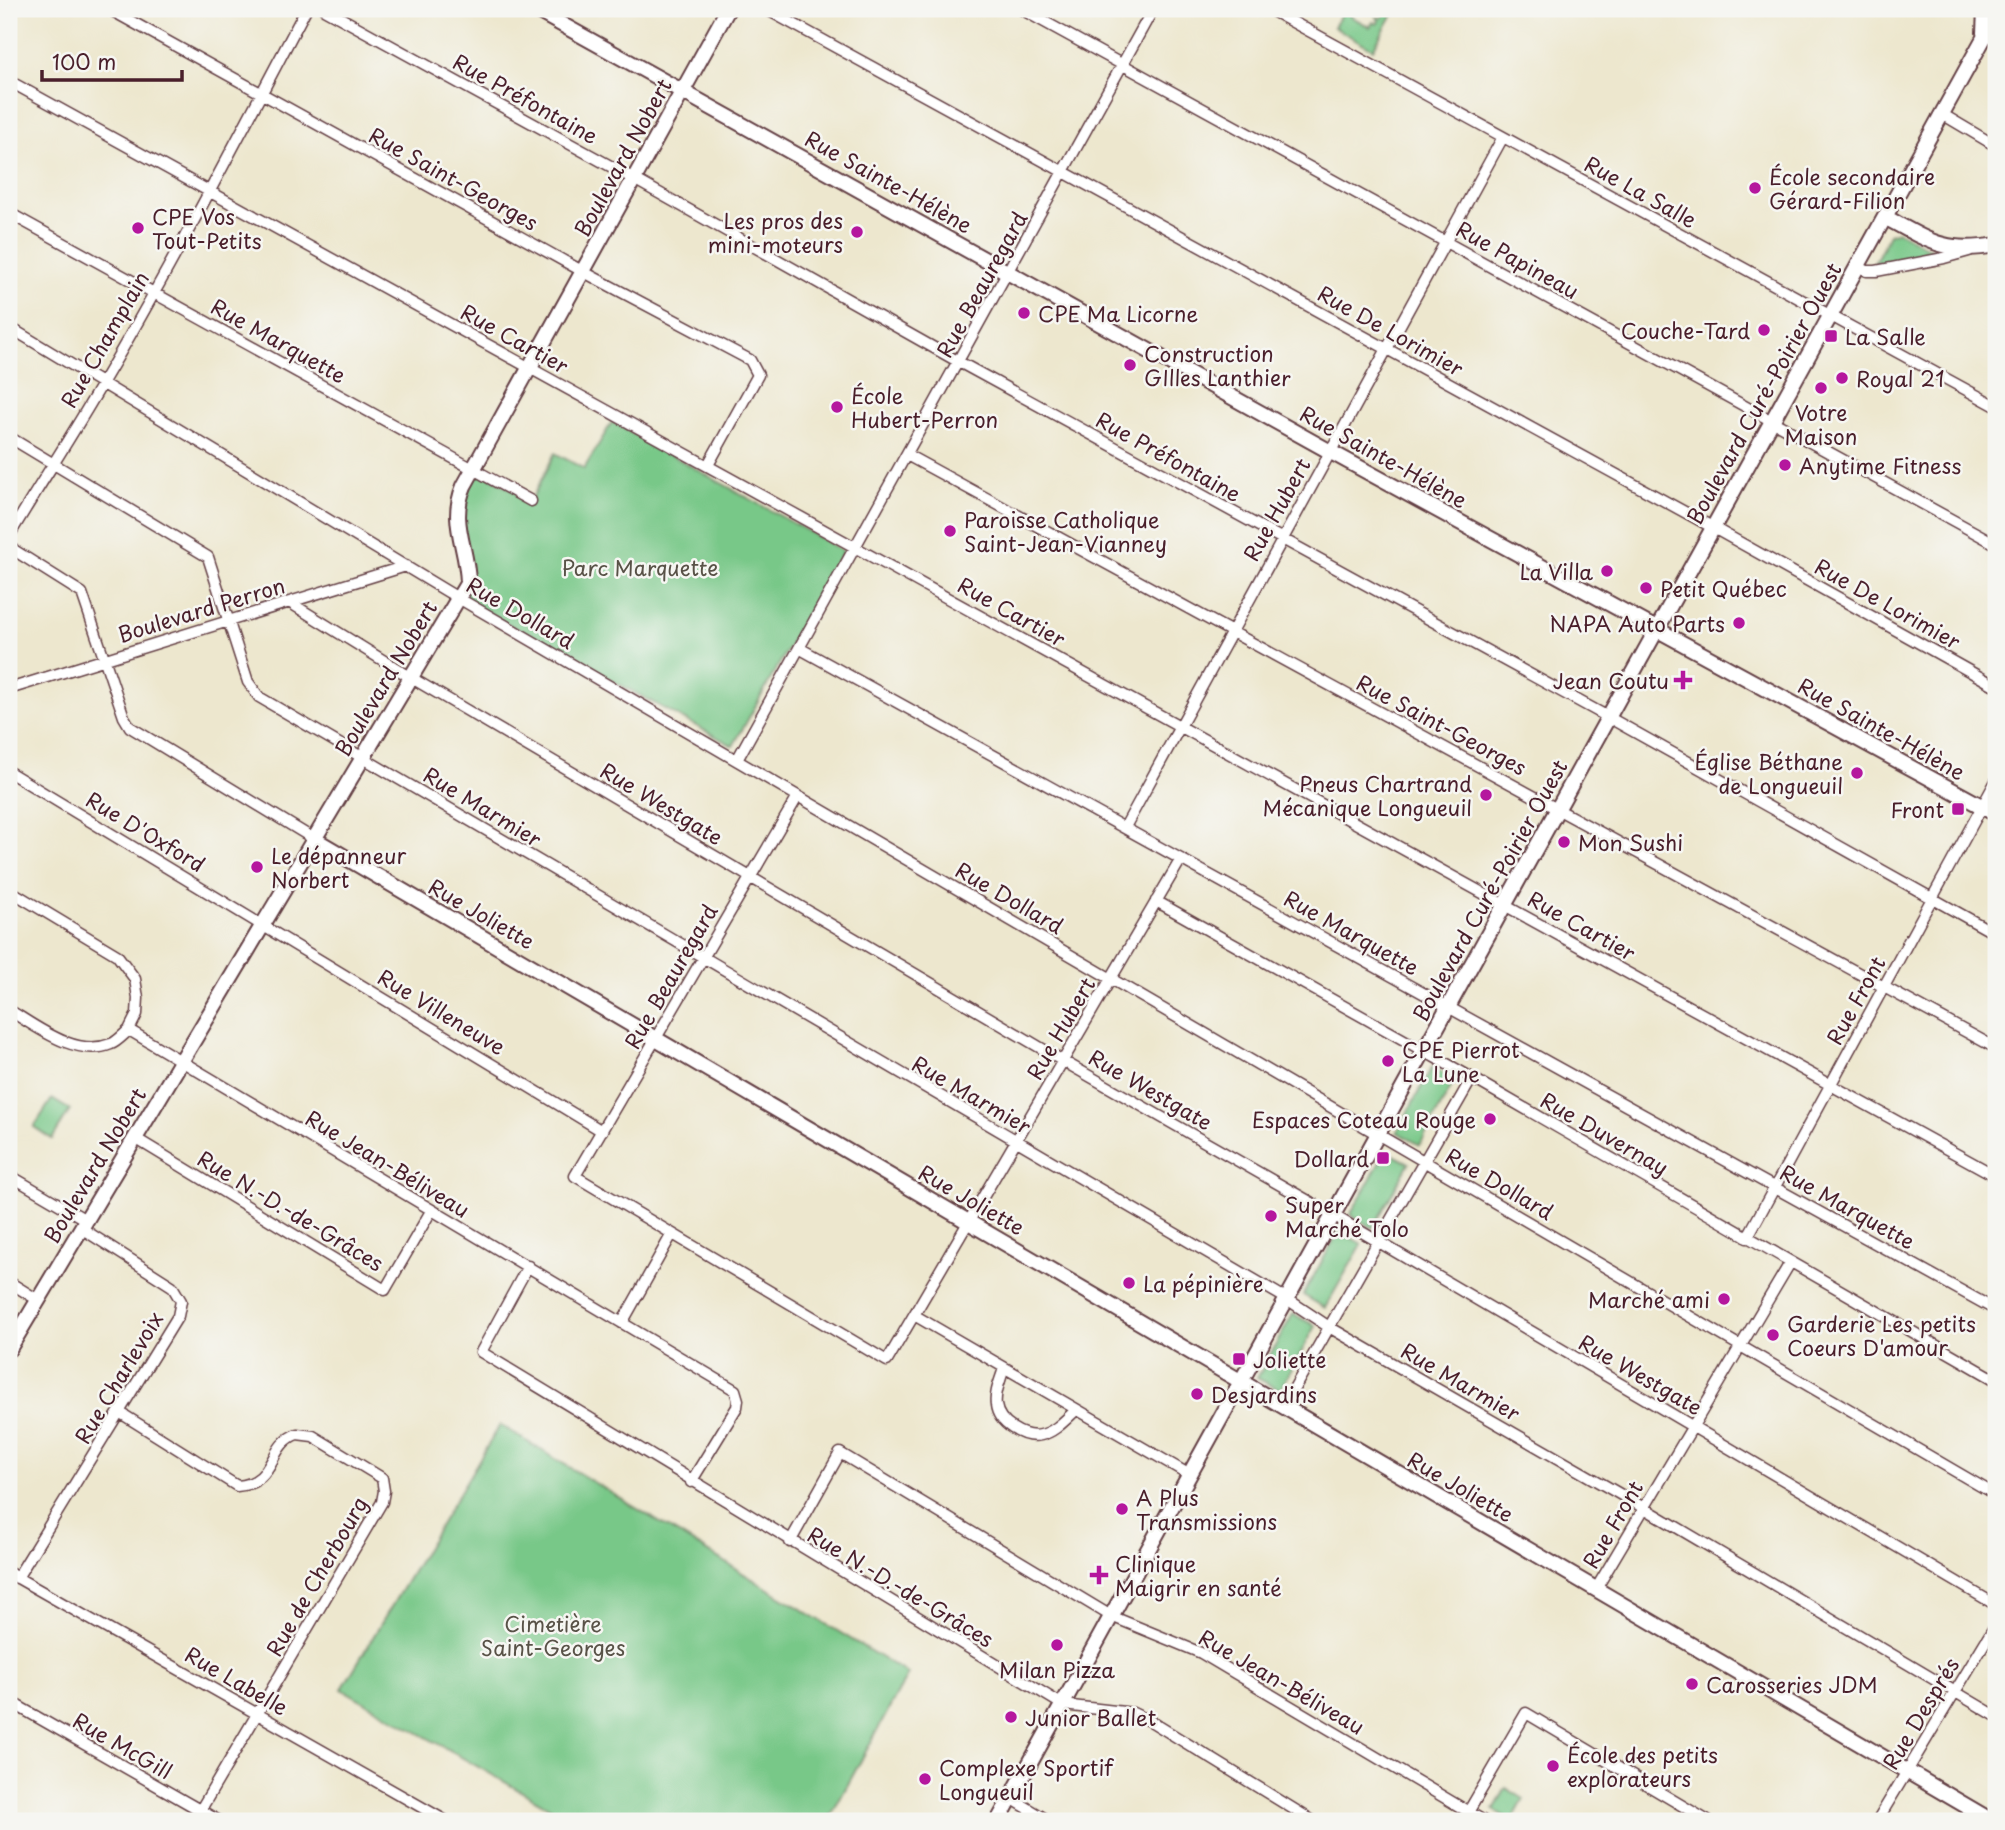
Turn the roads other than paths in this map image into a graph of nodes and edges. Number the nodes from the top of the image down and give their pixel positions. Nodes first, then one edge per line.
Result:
1 (109, 9) edge
2 (306, 9) edge
3 (324, 9) edge
4 (534, 9) edge
5 (727, 9) edge
6 (766, 9) edge
7 (1021, 9) edge
8 (1153, 9) edge
9 (1269, 9) edge
10 (1985, 9) edge
11 (1996, 16) edge
12 (1984, 38) junction
13 (1122, 64) junction
14 (9, 81) edge
15 (682, 91) junction
16 (262, 93) junction
17 (1942, 114) junction
18 (1503, 137) junction
19 (1996, 146) edge
20 (1065, 173) junction
21 (634, 179) junction
22 (210, 191) junction
23 (9, 213) edge
24 (1885, 217) junction
25 (1447, 242) junction
26 (1996, 245) edge
27 (1977, 249) junction
28 (1858, 266) junction
29 (582, 271) junction
30 (1009, 272) junction
31 (153, 293) junction
32 (1830, 316) junction
33 (9, 327) edge
34 (1388, 350) junction
35 (959, 362) junction
36 (530, 367) junction
37 (102, 383) junction
38 (1996, 406) edge
39 (1771, 421) junction
40 (9, 438) edge
41 (1329, 451) junction
42 (907, 455) junction
43 (52, 464) junction
44 (708, 466) junction
45 (474, 468) junction
46 (531, 501) dead end
47 (1712, 527) junction
48 (9, 536) edge
49 (1281, 539) junction
50 (1996, 544) edge
51 (9, 547) edge
52 (856, 547) junction
53 (405, 566) junction
54 (458, 597) junction
55 (289, 602) junction
56 (230, 621) junction
57 (1656, 629) junction
58 (1231, 632) junction
59 (799, 649) junction
60 (104, 659) junction
61 (410, 677) junction
62 (1996, 686) edge
63 (9, 689) edge
64 (1608, 717) junction
65 (1180, 726) junction
66 (362, 757) junction
67 (737, 760) junction
68 (9, 772) edge
69 (1996, 781) edge
70 (798, 796) junction
71 (1982, 807) junction
72 (1558, 808) junction
73 (1996, 814) edge
74 (1125, 827) junction
75 (314, 838) junction
76 (1181, 859) junction
77 (750, 877) junction
78 (9, 890) edge
79 (1932, 898) junction
80 (1156, 901) junction
81 (1504, 905) junction
82 (263, 924) junction
83 (1996, 934) edge
84 (703, 958) junction
85 (1111, 979) junction
86 (1885, 986) junction
87 (1448, 1007) junction
88 (9, 1010) edge
89 (129, 1030) junction
90 (656, 1039) junction
91 (1996, 1048) edge
92 (1423, 1052) junction
93 (1063, 1061) junction
94 (180, 1062) junction
95 (1472, 1078) junction
96 (1830, 1084) junction
97 (602, 1131) junction
98 (1378, 1134) junction
99 (135, 1138) junction
100 (1015, 1142) junction
101 (1424, 1161) junction
102 (9, 1175) edge
103 (1996, 1176) edge
104 (1774, 1188) junction
105 (431, 1211) junction
106 (1333, 1215) junction
107 (968, 1222) junction
108 (83, 1224) junction
109 (672, 1234) junction
110 (1747, 1238) junction
111 (1378, 1242) junction
112 (1790, 1263) junction
113 (528, 1266) junction
114 (9, 1282) edge
115 (1287, 1299) junction
116 (38, 1300) junction
117 (1996, 1310) edge
118 (914, 1315) junction
119 (622, 1323) junction
120 (1329, 1327) junction
121 (1740, 1346) junction
122 (9, 1349) edge
123 (1004, 1368) junction
124 (1996, 1380) edge
125 (1241, 1381) junction
126 (1284, 1406) junction
127 (1076, 1410) junction
128 (119, 1412) junction
129 (1692, 1426) junction
130 (1189, 1475) junction
131 (691, 1482) junction
132 (1996, 1495) edge
133 (1644, 1508) junction
134 (790, 1542) junction
135 (13, 1576) edge
136 (1596, 1589) junction
137 (1996, 1605) edge
138 (1111, 1616) junction
139 (1996, 1624) edge
140 (1956, 1692) junction
141 (9, 1701) edge
142 (1063, 1705) junction
143 (257, 1714) junction
144 (1996, 1716) edge
145 (1907, 1771) junction
146 (1011, 1798) junction
147 (200, 1811) junction
148 (1466, 1816) edge
149 (194, 1821) edge
150 (219, 1821) edge
151 (446, 1821) edge
152 (998, 1821) edge
153 (1049, 1821) edge
154 (1313, 1821) edge
155 (1484, 1821) edge
156 (1708, 1821) edge
157 (1877, 1821) edge
158 (1992, 1821) edge

1 - 16 street, Rue Saint-Georges
2 - 16 street, Rue Champlain
3 - 21 street, Rue Préfontaine
4 - 15 street, Rue Sainte-Hélène
5 - 15 street, Boulevard Nobert
6 - 20 street, Rue De Lorimier
7 - 13 street, Rue Papineau
8 - 13 street, Rue Beauregard
9 - 18 street, Rue La Salle
10 - 12 street
11 - 12 street, Boulevard Curé-Poirier Ouest
12 - 17 street, Boulevard Curé-Poirier Ouest
13 - 20 street, Rue Beauregard
13 - 25 street, Rue Papineau
14 - 22 street, Rue Cartier
15 - 21 street, Boulevard Nobert
15 - 30 street, Rue Sainte-Hélène
16 - 22 street, Rue Champlain
16 - 29 street, Rue Saint-Georges
17 - 19 street
17 - 24 street, Boulevard Curé-Poirier Ouest
18 - 25 street, Rue Hubert
18 - 32 street, Rue La Salle
20 - 30 street, Rue Beauregard
20 - 34 street, Rue De Lorimier
21 - 29 street, Boulevard Nobert
21 - 35 street, Rue Préfontaine
22 - 31 street, Rue Champlain
22 - 36 street, Rue Cartier
23 - 31 street, Rue Marquette
24 - 27 street
24 - 28 street, Boulevard Curé-Poirier Ouest
25 - 34 street, Rue Hubert
25 - 39 street, Rue Papineau
26 - 27 street
27 - 28 street
28 - 32 street, Boulevard Curé-Poirier Ouest
29 - 36 street, Boulevard Nobert
29 - 44 street, Rue Saint-Georges
30 - 35 street, Rue Beauregard
30 - 41 street, Rue Sainte-Hélène
31 - 37 street, Rue Champlain
31 - 45 street, Rue Marquette
32 - 38 street, Rue La Salle
32 - 39 street, Boulevard Curé-Poirier Ouest
33 - 37 street, Rue Dollard
34 - 41 street, Rue Hubert
34 - 47 street, Rue De Lorimier
35 - 42 street, Rue Beauregard
35 - 49 street, Rue Préfontaine
36 - 44 street, Rue Cartier
36 - 45 street, Boulevard Nobert
37 - 43 street, Rue Champlain
37 - 53 street, Rue Dollard
39 - 47 street, Boulevard Curé-Poirier Ouest
39 - 50 street, Rue Papineau
40 - 43 street, Rue Marmier
41 - 49 street, Rue Hubert
41 - 57 street, Rue Sainte-Hélène
42 - 52 street, Rue Beauregard
42 - 58 street, Rue Saint-Georges
43 - 48 street, Rue Champlain
43 - 56 street, Rue Marmier
44 - 52 street, Rue Cartier
45 - 46 street, Rue Marquette
45 - 54 street, Boulevard Nobert
47 - 57 street, Boulevard Curé-Poirier Ouest
47 - 62 street, Rue De Lorimier
49 - 58 street, Rue Hubert
49 - 64 street, Rue Préfontaine
51 - 60 street, Rue Joliette
52 - 59 street, Rue Beauregard
52 - 65 street, Rue Cartier
53 - 54 street, Rue Dollard
53 - 55 street, Boulevard Perron
54 - 61 street, Boulevard Nobert
54 - 67 street, Rue Dollard
55 - 56 street, Boulevard Perron
55 - 61 street, Rue Westgate
56 - 60 street, Boulevard Perron
56 - 66 street, Rue Marmier
57 - 64 street, Boulevard Curé-Poirier Ouest
57 - 71 street, Rue Sainte-Hélène
58 - 65 street, Rue Hubert
58 - 72 street, Rue Saint-Georges
59 - 67 street, Rue Beauregard
59 - 74 street, Rue Marquette
60 - 63 street, Boulevard Perron
60 - 75 street, Rue Joliette
61 - 66 street, Boulevard Nobert
61 - 77 street, Rue Westgate
64 - 72 street, Boulevard Curé-Poirier Ouest
64 - 79 street, Rue Préfontaine
65 - 74 street, Rue Hubert
65 - 81 street, Rue Cartier
66 - 75 street, Boulevard Nobert
66 - 84 street, Rue Marmier
67 - 70 street, Rue Dollard
68 - 82 street, Rue D'Oxford
69 - 71 street, Rue Front
70 - 77 street, Rue Beauregard
70 - 85 street, Rue Dollard
71 - 73 street, Rue Sainte-Hélène
71 - 79 street, Rue Front
72 - 81 street, Boulevard Curé-Poirier Ouest
72 - 86 street, Rue Saint-Georges
74 - 76 street, Rue Marquette
75 - 82 street, Boulevard Nobert
75 - 90 street, Rue Joliette
76 - 80 street, Rue Hubert
76 - 87 street, Rue Marquette
77 - 84 street, Rue Beauregard
77 - 93 street, Rue Westgate
78 - 89 street
79 - 83 street, Rue Préfontaine
79 - 86 street, Rue Front
80 - 85 street, Rue Hubert
80 - 92 street, Rue Duvernay
81 - 87 street, Boulevard Curé-Poirier Ouest
81 - 96 street, Rue Cartier
82 - 94 street, Boulevard Nobert
82 - 97 street, Rue Villeneuve
84 - 90 street, Rue Beauregard
84 - 100 street, Rue Marmier
85 - 93 street, Rue Hubert
85 - 98 street, Rue Dollard
86 - 91 street, Rue Saint-Georges
86 - 96 street, Rue Front
87 - 92 street, Boulevard Curé-Poirier Ouest
87 - 104 street, Rue Marquette
88 - 89 street
89 - 94 street, Rue Jean-Béliveau
90 - 97 street, Rue Beauregard
90 - 107 street, Rue Joliette
92 - 95 street, Rue Duvernay
92 - 98 street, Boulevard Curé-Poirier Ouest
93 - 100 street, Rue Hubert
93 - 106 street, Rue Westgate
94 - 99 street, Boulevard Nobert
94 - 105 street, Rue Jean-Béliveau
95 - 101 street
95 - 110 street, Rue Duvernay
96 - 103 street, Rue Cartier
96 - 104 street, Rue Front
97 - 109 street, Rue Beauregard
98 - 101 street, Rue Dollard
98 - 106 street, Boulevard Curé-Poirier Ouest
99 - 105 street, Rue N.-D.-de-Grâces
99 - 108 street, Boulevard Nobert
100 - 107 street, Rue Hubert
100 - 115 street, Rue Marmier
101 - 111 street
101 - 121 street, Rue Dollard
102 - 108 street
104 - 110 street, Rue Front
104 - 117 street, Rue Marquette
105 - 113 street, Rue Jean-Béliveau
106 - 111 street, Rue Westgate
106 - 115 street, Boulevard Curé-Poirier Ouest
107 - 118 street, Rue Hubert
107 - 125 street, Rue Joliette
108 - 116 street, Boulevard Nobert
108 - 128 street, Rue Charlevoix
109 - 118 street, Rue Hubert
109 - 119 street
110 - 112 street, Rue Duvernay
111 - 120 street
111 - 129 street, Rue Westgate
112 - 121 street, Rue Front
112 - 124 street, Rue Duvernay
113 - 119 street, Rue Jean-Béliveau
113 - 131 street, Rue N.-D.-de-Grâces
114 - 116 street
115 - 120 street, Rue Marmier
115 - 125 street, Boulevard Curé-Poirier Ouest
116 - 122 street, Boulevard Nobert
118 - 123 street
119 - 131 street, Rue Jean-Béliveau
120 - 126 street
120 - 133 street, Rue Marmier
121 - 129 street, Rue Front
121 - 132 street, Rue Dollard
123 - 127 street
123 - 127 street
125 - 126 street, Rue Joliette
125 - 130 street, Boulevard Curé-Poirier Ouest
126 - 136 street, Rue Joliette
127 - 130 street
128 - 135 street, Rue Charlevoix
128 - 143 street, Rue de Cherbourg
129 - 133 street, Rue Front
129 - 137 street, Rue Westgate
130 - 138 street, Boulevard Curé-Poirier Ouest
131 - 134 street, Rue N.-D.-de-Grâces
133 - 136 street, Rue Front
133 - 140 street, Rue Marmier
134 - 138 street, Rue Jean-Béliveau
134 - 142 street, Rue N.-D.-de-Grâces
135 - 143 street, Rue Labelle
136 - 145 street, Rue Joliette
138 - 142 street, Boulevard Curé-Poirier Ouest
138 - 148 street, Rue Jean-Béliveau
139 - 140 street, Rue Després
140 - 144 street, Rue Marmier
140 - 145 street, Rue Després
141 - 147 street, Rue McGill
142 - 146 street, Boulevard Curé-Poirier Ouest
142 - 154 street, Rue N.-D.-de-Grâces
143 - 147 street, Rue de Cherbourg
143 - 151 street, Rue Labelle
145 - 157 street, Rue Després
145 - 158 street, Rue Joliette
146 - 152 street, Boulevard Curé-Poirier Ouest
146 - 153 street
147 - 149 street, Rue de Cherbourg
147 - 150 street, Rue McGill
148 - 155 street, Rue Jean-Béliveau
148 - 156 street

